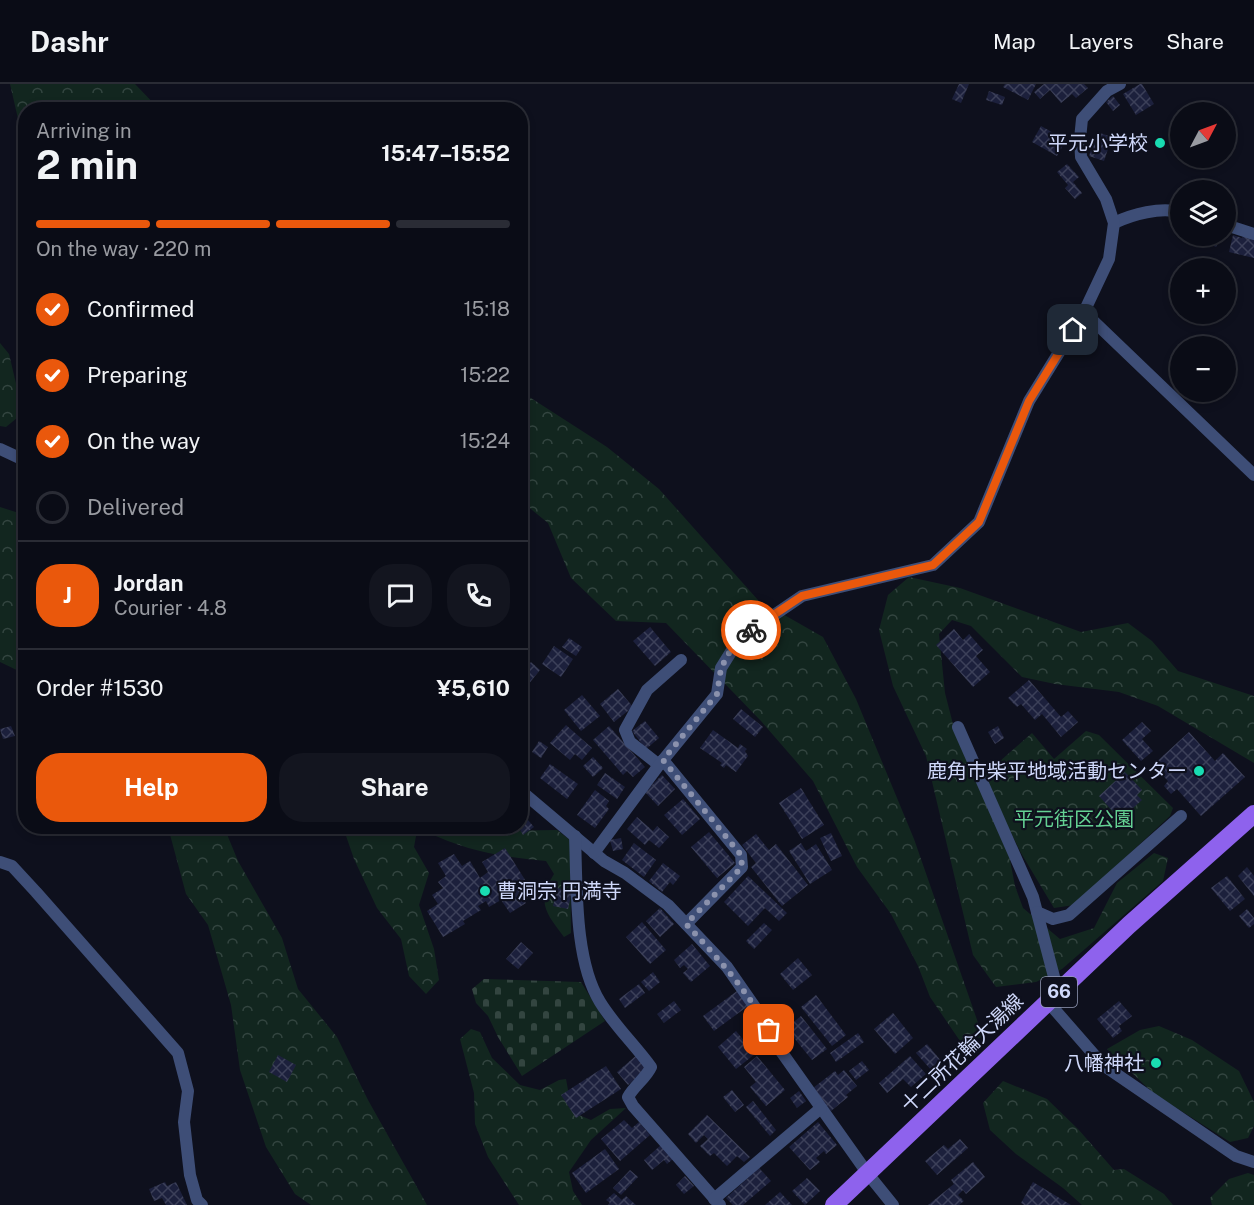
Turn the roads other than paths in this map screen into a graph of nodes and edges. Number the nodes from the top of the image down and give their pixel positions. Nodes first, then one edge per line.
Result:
1 (1120, 84) edge
2 (1170, 210) edge
3 (1114, 223) junction
4 (1236, 228) edge
5 (1254, 234) edge
6 (1084, 312) junction
7 (0, 448) edge
8 (18, 457) edge
9 (1254, 475) edge
10 (681, 660) dead end
11 (958, 727) dead end
12 (661, 763) junction
13 (528, 797) edge
14 (1254, 814) edge
15 (1181, 816) dead end
16 (575, 836) junction
17 (594, 853) junction
18 (0, 862) edge
19 (1037, 912) junction
20 (686, 924) junction
21 (1053, 997) junction
22 (821, 1108) junction
23 (1254, 1162) edge
24 (868, 1174) junction
25 (717, 1202) edge
26 (202, 1205) edge
27 (834, 1205) edge
28 (893, 1205) edge

1 - 3 street
2 - 3 street
3 - 6 street
4 - 5 street
6 - 9 street
6 - 12 street
7 - 8 street
10 - 12 street
11 - 19 street
12 - 17 street
12 - 20 street
13 - 16 street
14 - 21 main road, 十二所花輪大湯線 / 66
15 - 19 street
16 - 17 street
16 - 25 street
17 - 20 street
18 - 26 street
19 - 21 street
20 - 22 street
21 - 23 street
21 - 24 main road, 十二所花輪大湯線 / 66
22 - 24 street
22 - 25 street
24 - 27 main road, 十二所花輪大湯線 / 66
24 - 28 street

